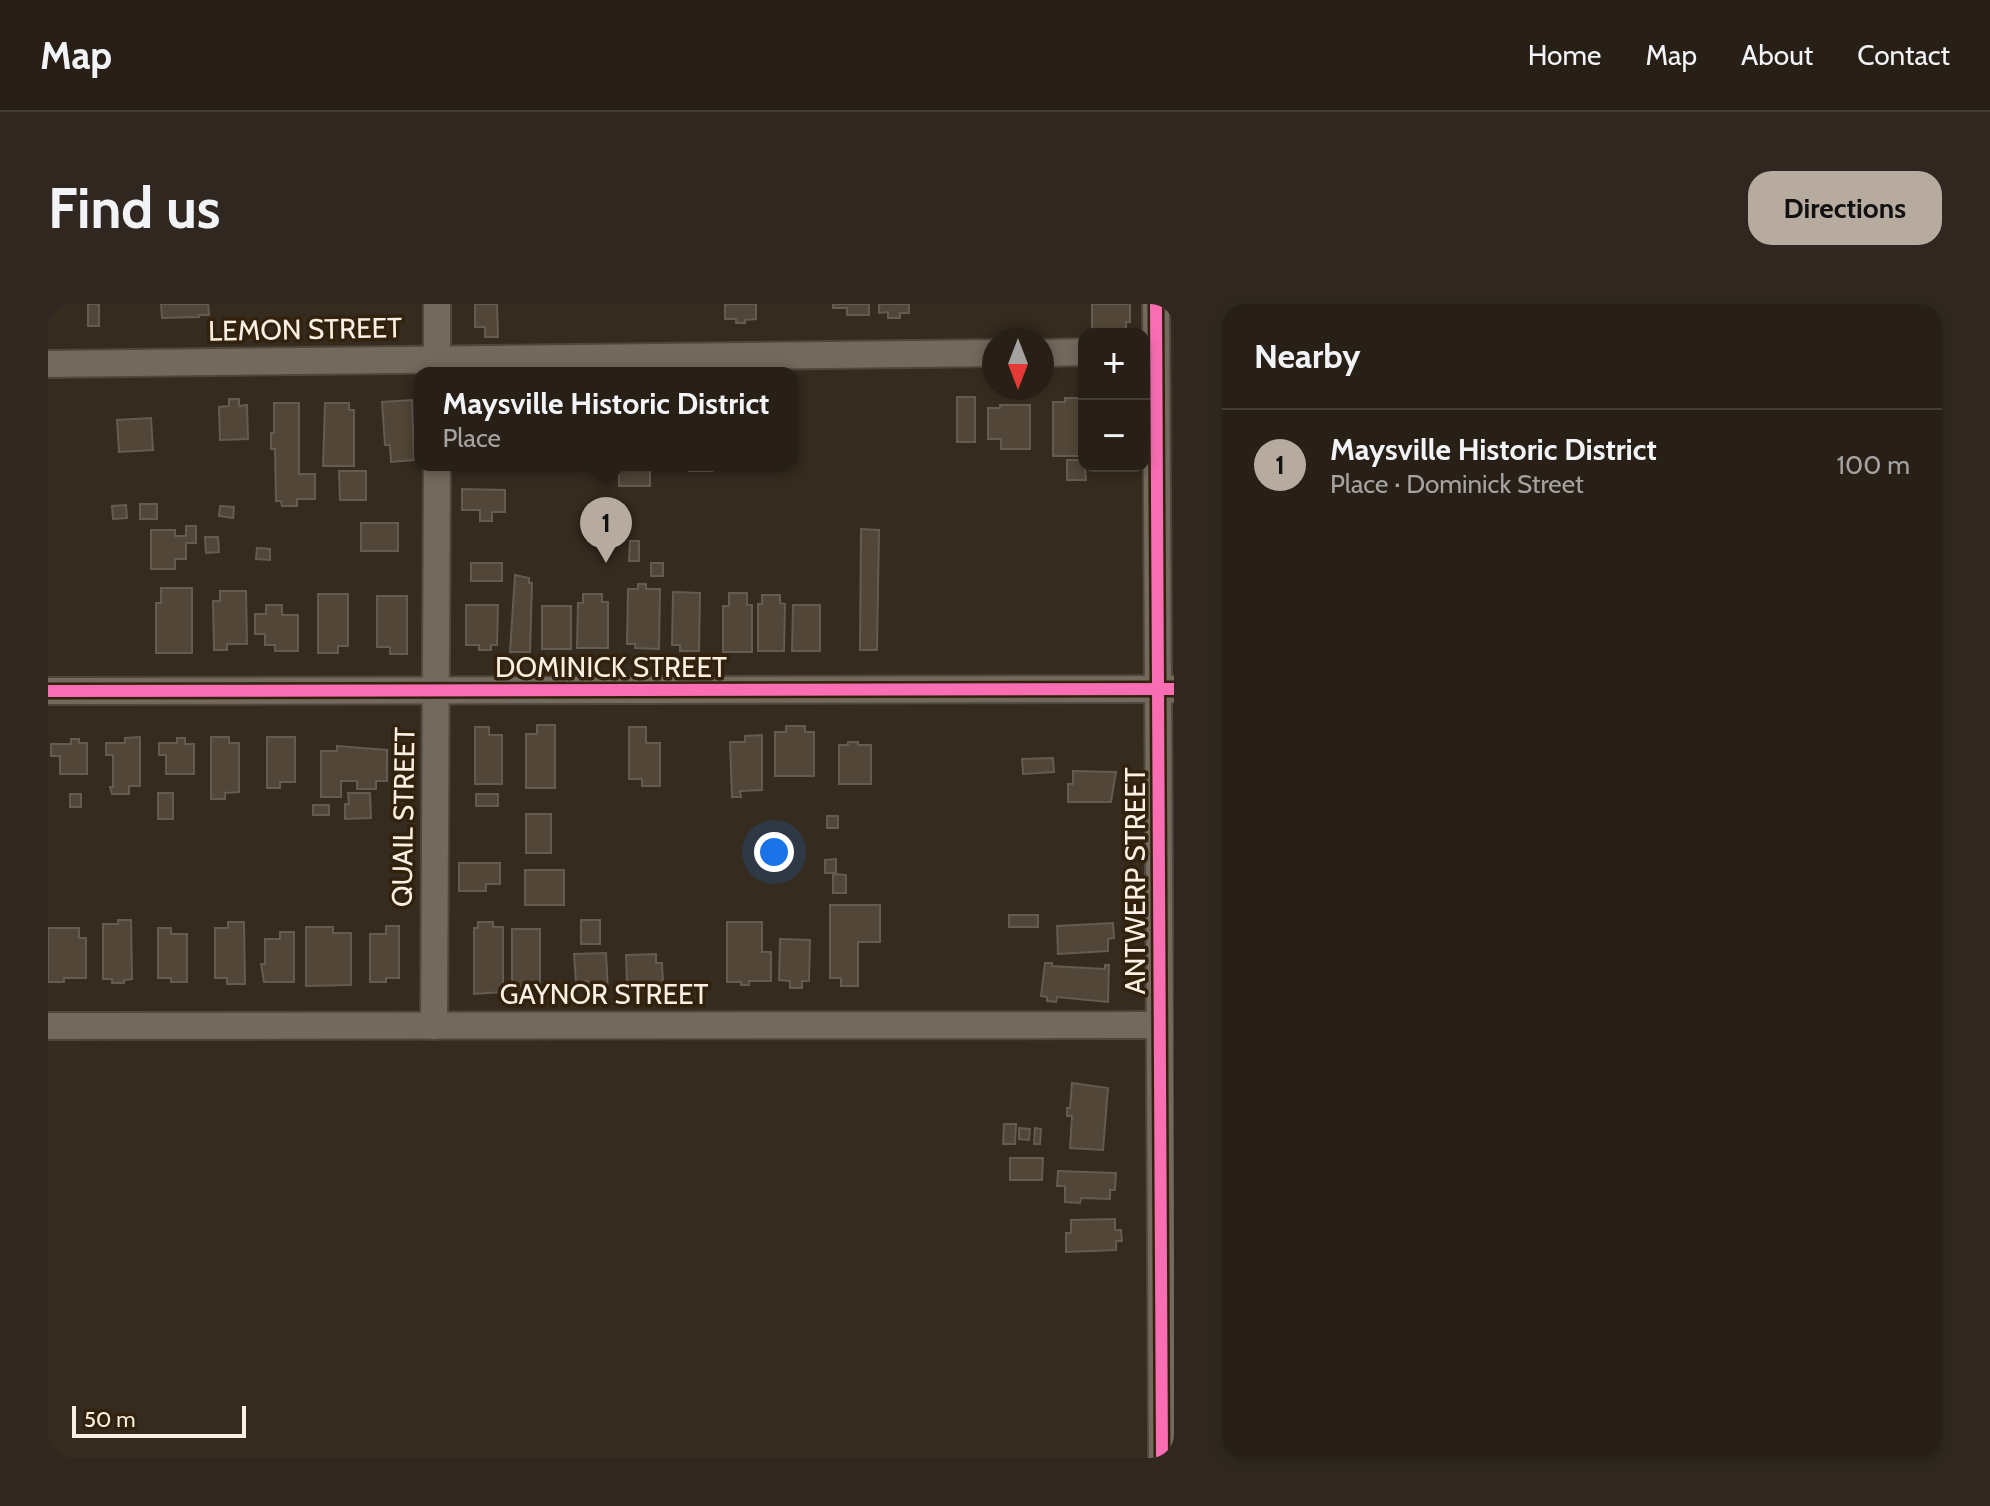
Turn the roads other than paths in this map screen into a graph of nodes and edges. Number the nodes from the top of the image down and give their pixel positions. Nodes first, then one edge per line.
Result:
1 (437, 304) edge
2 (1156, 304) edge
3 (1150, 351) edge
4 (1078, 352) edge
5 (982, 353) edge
6 (1054, 353) edge
7 (48, 364) edge
8 (437, 366) edge
9 (437, 471) edge
10 (1166, 689) edge
11 (48, 691) edge
12 (437, 691) junction
13 (1160, 1025) junction
14 (48, 1026) edge
15 (434, 1026) junction
16 (1162, 1458) edge

1 - 8 street
2 - 3 street, ANTWERP STREET
3 - 10 street, ANTWERP STREET
4 - 6 street
5 - 8 street, LEMON STREET
7 - 8 street, LEMON STREET
9 - 12 street, QUAIL STREET
10 - 12 street, DOMINICK STREET
10 - 13 street, ANTWERP STREET
11 - 12 street, DOMINICK STREET
12 - 15 street, QUAIL STREET
13 - 15 street, GAYNOR STREET
13 - 16 street, ANTWERP STREET
14 - 15 street, GAYNOR STREET

